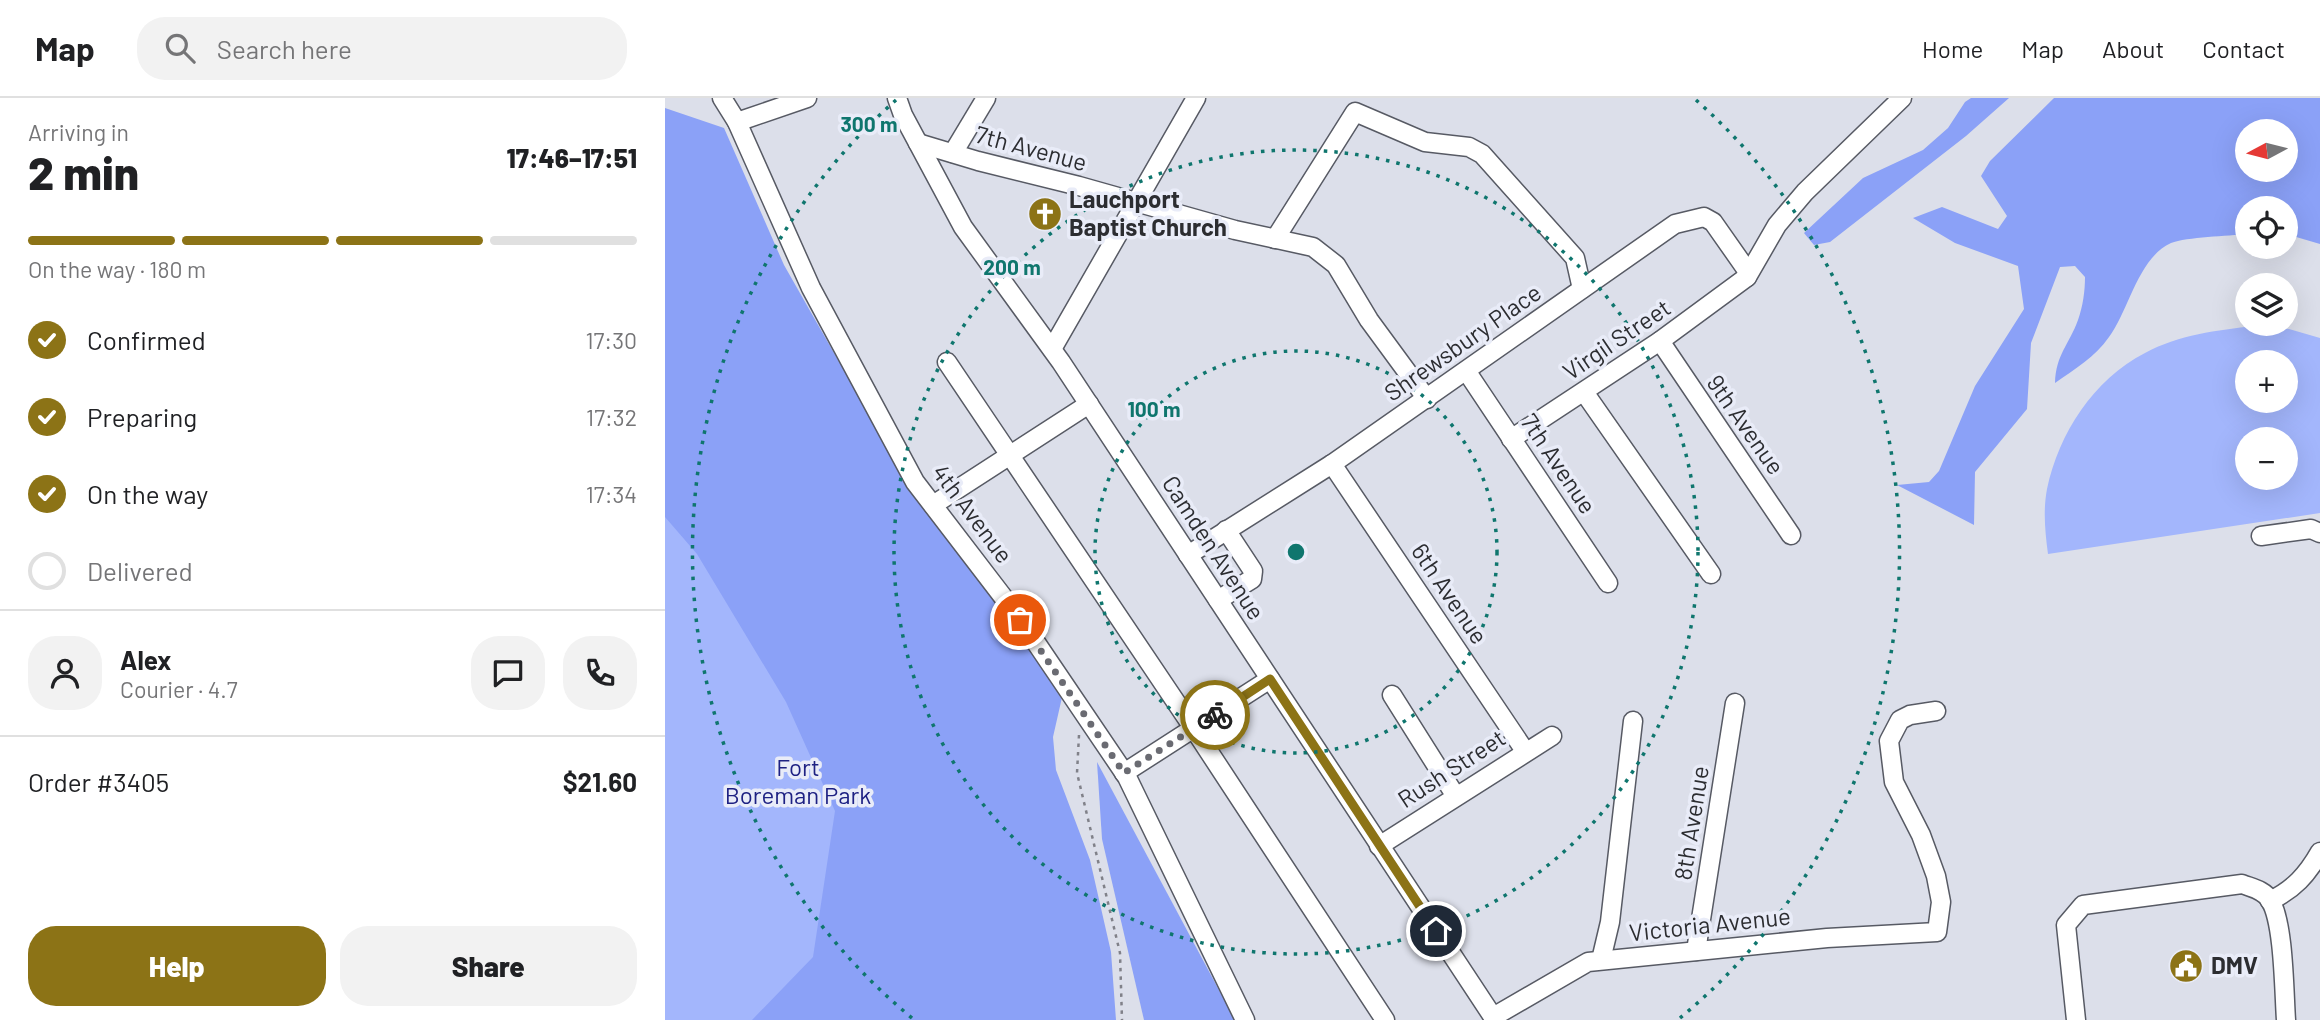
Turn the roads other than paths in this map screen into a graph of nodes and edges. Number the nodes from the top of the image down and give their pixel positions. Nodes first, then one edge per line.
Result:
1 (722, 98) edge
2 (807, 98) edge
3 (897, 98) edge
4 (986, 98) edge
5 (1196, 98) edge
6 (1902, 98) edge
7 (737, 122) junction
8 (918, 143) junction
9 (953, 153) junction
10 (1136, 203) junction
11 (1275, 239) junction
12 (1747, 277) junction
13 (1582, 289) junction
14 (1660, 341) junction
15 (1052, 349) junction
16 (947, 362) dead end
17 (1467, 372) junction
18 (1584, 392) junction
19 (1427, 399) junction
20 (1089, 404) junction
21 (1511, 439) junction
22 (1010, 456) junction
23 (1332, 464) junction
24 (933, 505) junction
25 (1226, 530) junction
26 (2320, 533) edge
27 (1791, 535) dead end
28 (2261, 536) dead end
29 (1188, 555) junction
30 (1711, 574) dead end
31 (1608, 583) dead end
32 (1218, 600) junction
33 (1270, 679) junction
34 (1392, 695) dead end
35 (1735, 703) dead end
36 (1936, 711) dead end
37 (1633, 721) dead end
38 (1195, 729) junction
39 (1552, 736) dead end
40 (1525, 751) junction
41 (1124, 773) junction
42 (1455, 795) junction
43 (1380, 845) junction
44 (2320, 852) edge
45 (2270, 901) junction
46 (1696, 951) junction
47 (1601, 960) junction
48 (1494, 1019) edge
49 (1245, 1020) edge
50 (1385, 1020) edge
51 (2077, 1020) edge
52 (2286, 1020) edge

1 - 7 street, 4th Avenue
2 - 7 street
3 - 8 street, Camden Avenue
4 - 9 street
5 - 10 street
6 - 12 street
7 - 24 street, 4th Avenue
8 - 9 street, 7th Avenue
8 - 15 street, Camden Avenue
9 - 10 street, 7th Avenue
10 - 11 street, 7th Avenue
10 - 15 street
11 - 13 street
11 - 19 street, 7th Avenue
12 - 13 street, Shrewsbury Place
12 - 14 street, Virgil Street
13 - 17 street, Shrewsbury Place
14 - 18 street, Virgil Street
14 - 27 street, 9th Avenue
15 - 20 street, Camden Avenue
16 - 22 street
17 - 19 street, Shrewsbury Place
17 - 21 street, 7th Avenue
18 - 21 street, Virgil Street
18 - 30 street
19 - 23 street, Shrewsbury Place
20 - 22 street
20 - 29 street, Camden Avenue
21 - 31 street, 7th Avenue
22 - 24 street
22 - 38 street
23 - 25 street, Shrewsbury Place
23 - 40 street, 6th Avenue
24 - 41 street, 4th Avenue
25 - 29 street, Shrewsbury Place
25 - 32 street
26 - 28 street
29 - 32 street, Camden Avenue
32 - 33 street, Camden Avenue
33 - 38 street
33 - 43 street, Camden Avenue
34 - 42 street
35 - 46 street, 8th Avenue
36 - 46 street, Victoria Avenue
37 - 47 street
38 - 41 street
38 - 50 street
39 - 40 street, Rush Street
40 - 42 street, Rush Street
41 - 49 street, 4th Avenue
42 - 43 street, Rush Street
43 - 48 street, Camden Avenue
44 - 45 street
45 - 51 street
45 - 52 street
46 - 47 street, Victoria Avenue
47 - 48 street, Victoria Avenue

